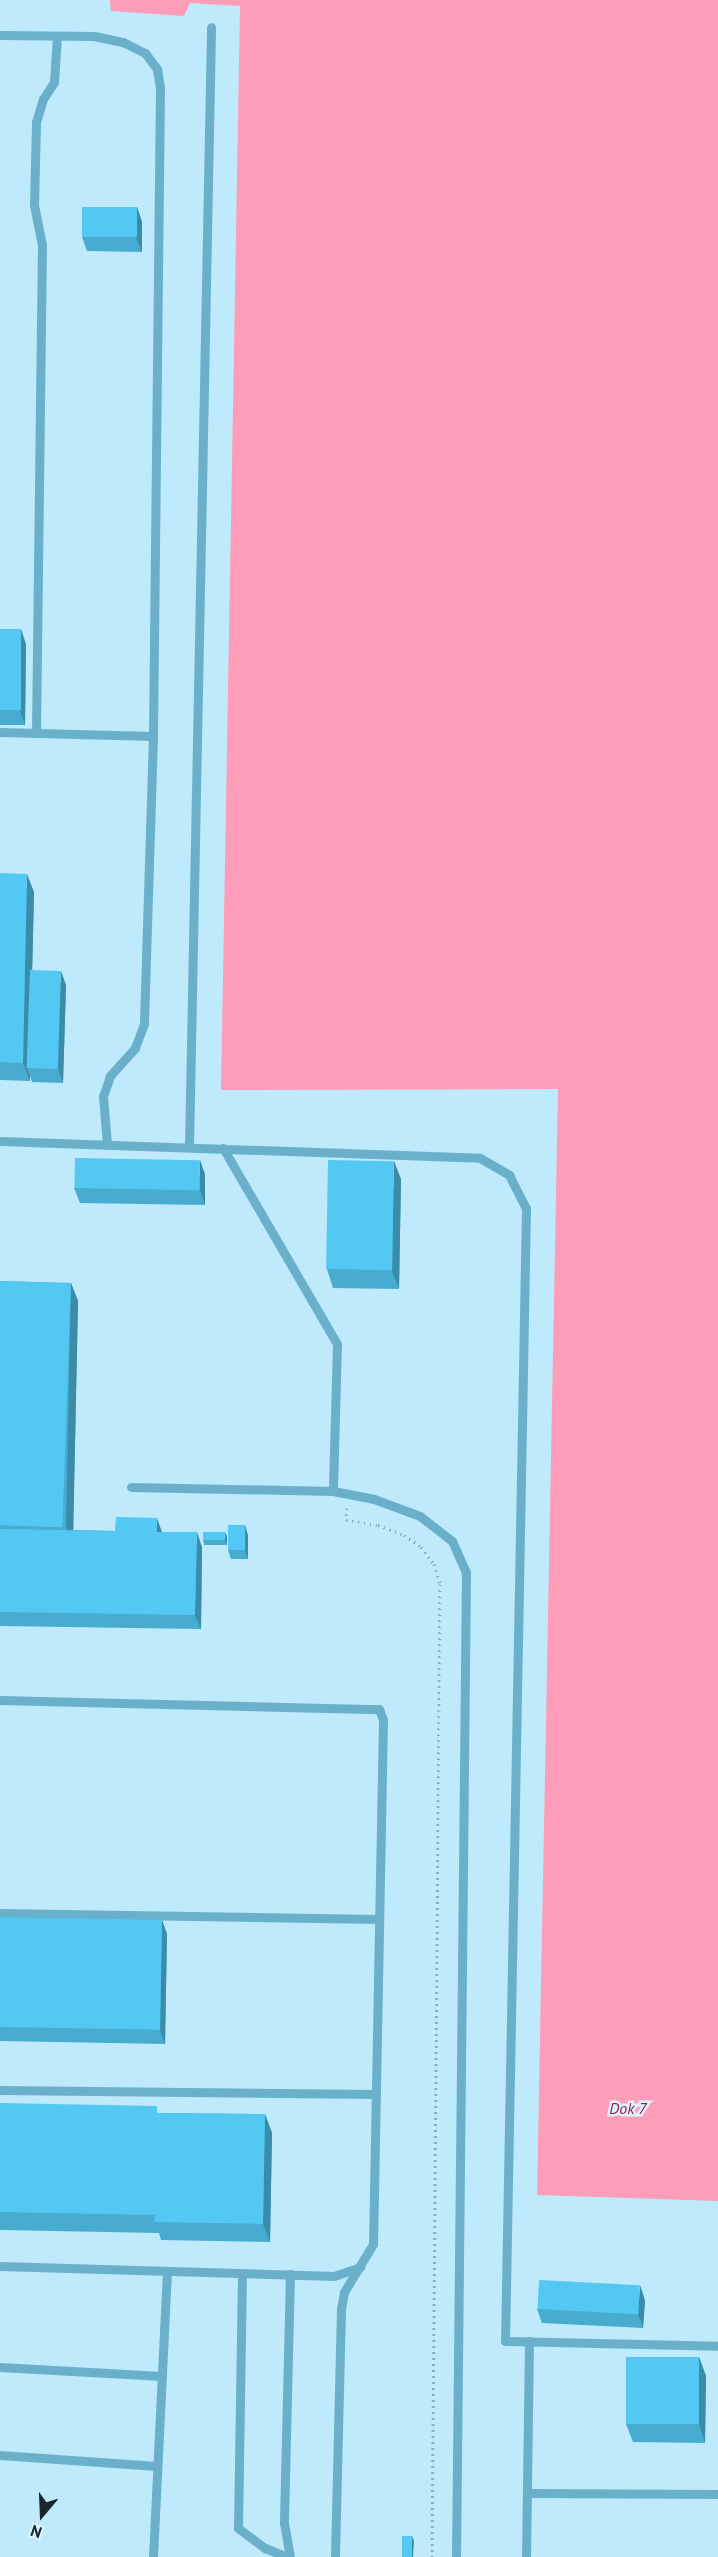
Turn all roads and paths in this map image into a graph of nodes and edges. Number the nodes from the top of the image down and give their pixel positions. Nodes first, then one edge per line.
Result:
1 (211, 27) dead end
2 (0, 35) edge
3 (57, 36) junction
4 (0, 732) edge
5 (36, 733) junction
6 (153, 736) junction
7 (0, 1141) edge
8 (107, 1144) junction
9 (189, 1147) junction
10 (223, 1148) junction
11 (132, 1487) dead end
12 (333, 1491) junction
13 (349, 1493) junction
14 (0, 1700) edge
15 (0, 1913) edge
16 (379, 1919) junction
17 (0, 2090) edge
18 (376, 2094) junction
19 (0, 2266) edge
20 (362, 2266) junction
21 (167, 2271) junction
22 (242, 2273) junction
23 (290, 2274) junction
24 (529, 2341) junction
25 (718, 2346) edge
26 (0, 2367) edge
27 (162, 2376) junction
28 (0, 2455) edge
29 (158, 2466) junction
30 (527, 2493) junction
31 (718, 2494) edge
32 (153, 2557) edge
33 (288, 2557) edge
34 (335, 2557) edge
35 (432, 2557) edge
36 (456, 2557) edge
37 (526, 2557) edge

1 - 9 lane
2 - 3 lane
3 - 5 lane
3 - 6 lane
4 - 5 lane
5 - 6 lane
6 - 8 lane
7 - 8 lane
8 - 9 lane
9 - 10 lane
10 - 12 lane
10 - 24 lane
11 - 12 lane
12 - 13 lane
13 - 35 path
13 - 36 lane
14 - 16 lane
15 - 16 lane
16 - 18 lane
17 - 18 lane
18 - 20 lane
19 - 21 lane
20 - 23 lane
20 - 34 lane
21 - 22 lane
21 - 27 lane
22 - 23 lane
22 - 33 lane
23 - 33 lane
24 - 25 lane
24 - 30 lane
26 - 27 lane
27 - 29 lane
28 - 29 lane
29 - 32 lane
30 - 31 lane
30 - 37 lane

